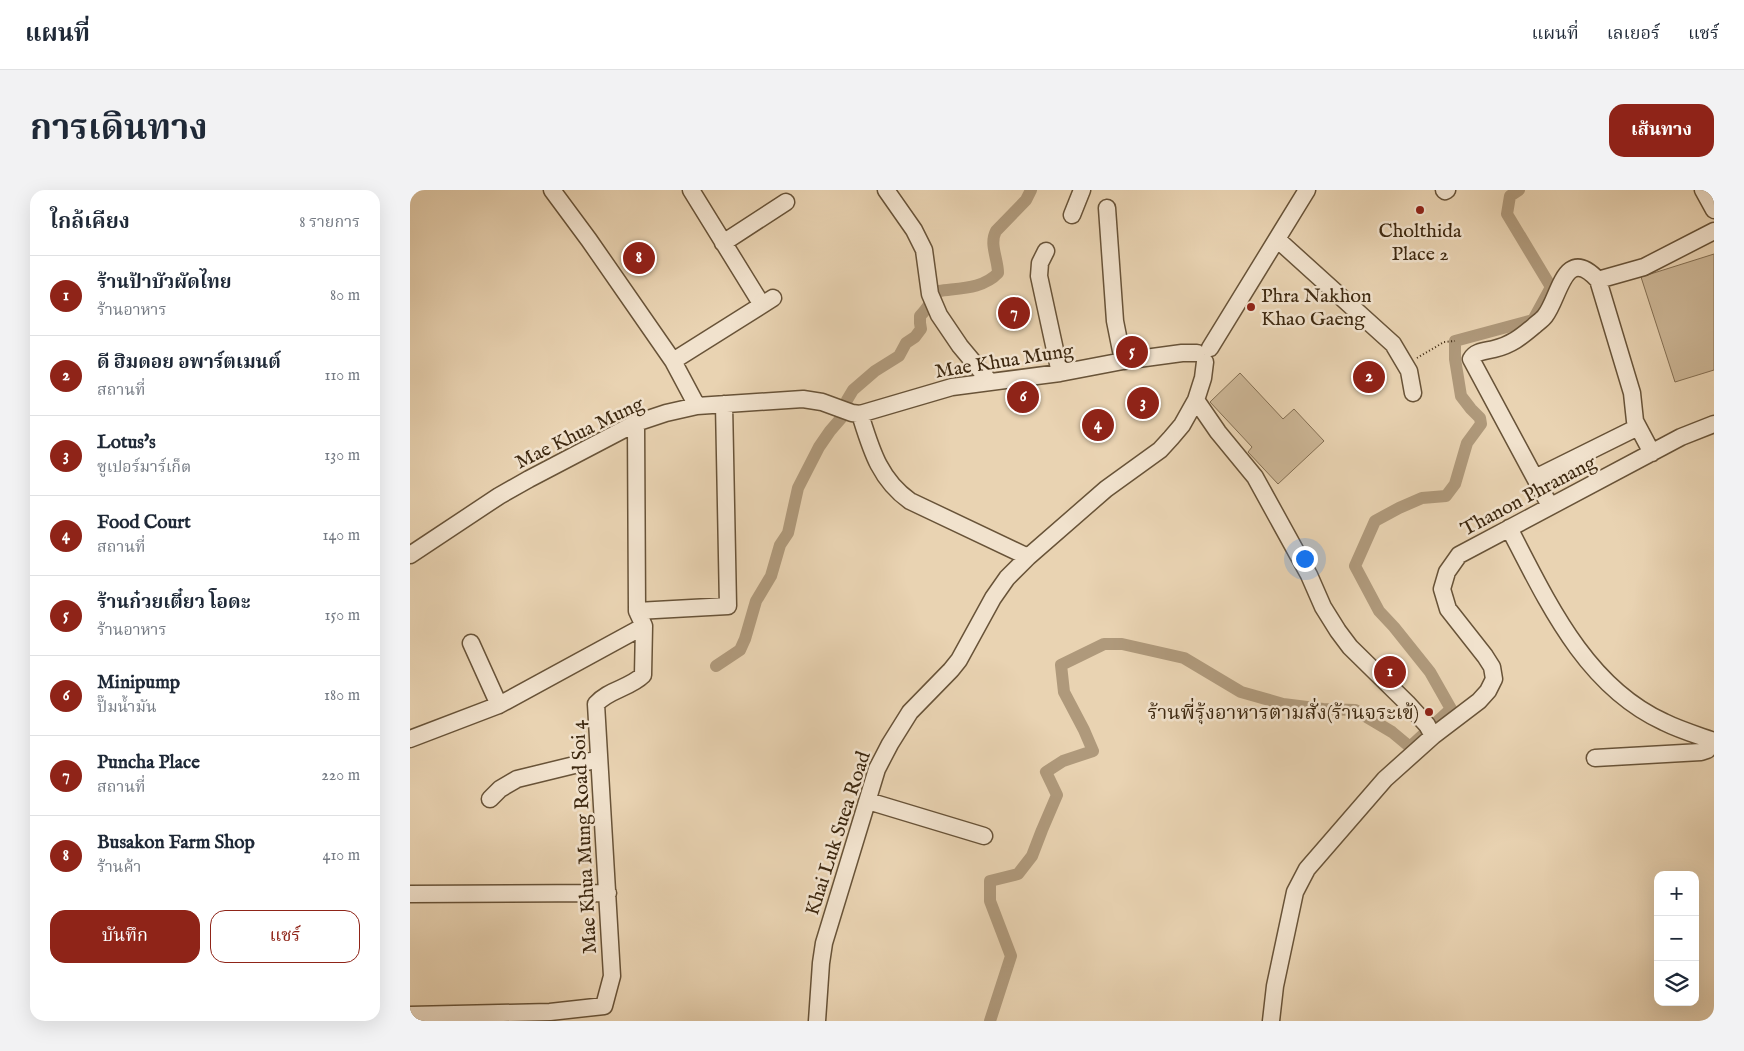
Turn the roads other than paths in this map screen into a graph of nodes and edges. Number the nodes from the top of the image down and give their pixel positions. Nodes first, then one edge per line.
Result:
1 (552, 190) edge
2 (691, 190) edge
3 (886, 190) edge
4 (1082, 190) edge
5 (1703, 190) edge
6 (1302, 191) edge
7 (786, 202) dead end
8 (1107, 208) dead end
9 (1714, 210) edge
10 (1072, 215) dead end
11 (1714, 231) edge
12 (1278, 240) junction
13 (724, 243) junction
14 (1046, 251) dead end
15 (1598, 280) junction
16 (1204, 354) junction
17 (673, 361) junction
18 (1123, 361) junction
19 (1060, 373) junction
20 (990, 382) junction
21 (1413, 393) dead end
22 (1196, 400) junction
23 (724, 404) junction
24 (697, 406) junction
25 (860, 414) junction
26 (636, 423) junction
27 (1714, 424) edge
28 (1638, 427) junction
29 (1652, 453) junction
30 (1535, 478) junction
31 (1550, 506) junction
32 (1508, 528) junction
33 (410, 555) edge
34 (1028, 557) junction
35 (637, 611) junction
36 (644, 626) junction
37 (470, 643) dead end
38 (498, 705) junction
39 (1430, 731) junction
40 (410, 740) edge
41 (1714, 742) edge
42 (1595, 758) dead end
43 (599, 759) junction
44 (490, 799) dead end
45 (868, 801) junction
46 (984, 836) dead end
47 (608, 893) junction
48 (410, 894) edge
49 (410, 1016) edge
50 (550, 1016) edge
51 (817, 1021) edge
52 (1271, 1021) edge

1 - 17 street
2 - 13 street
3 - 20 street
4 - 10 street
5 - 9 street
6 - 12 street
7 - 13 street
8 - 18 street
11 - 15 street
12 - 16 street
12 - 21 street
13 - 17 street
14 - 19 street
15 - 28 street
15 - 30 street
16 - 18 street, Mae Khua Mung
16 - 22 street, Khai Luk Suea Road
17 - 24 street
18 - 19 street, Mae Khua Mung
19 - 20 street, Mae Khua Mung
20 - 25 street, Mae Khua Mung
22 - 34 street, Khai Luk Suea Road
22 - 39 street
23 - 24 street, Mae Khua Mung
23 - 25 street, Mae Khua Mung
23 - 35 street
24 - 26 street, Mae Khua Mung
25 - 34 street
26 - 33 street, Mae Khua Mung
26 - 35 street, Mae Khua Mung Road Soi 4
27 - 29 street, Thanon Phranang
28 - 29 street
28 - 30 street
29 - 31 street, Thanon Phranang
30 - 31 street
31 - 32 street, Thanon Phranang
32 - 39 street, Thanon Phranang
32 - 41 street
34 - 45 street, Khai Luk Suea Road
35 - 36 street, Mae Khua Mung Road Soi 4
36 - 38 street
36 - 43 street, Mae Khua Mung Road Soi 4
37 - 38 street
38 - 40 street
39 - 52 street
41 - 42 street
43 - 44 street
43 - 47 street, Mae Khua Mung Road Soi 4
45 - 46 street
45 - 51 street, Khai Luk Suea Road
47 - 48 street
47 - 50 street, Mae Khua Mung Road Soi 4
49 - 50 street

